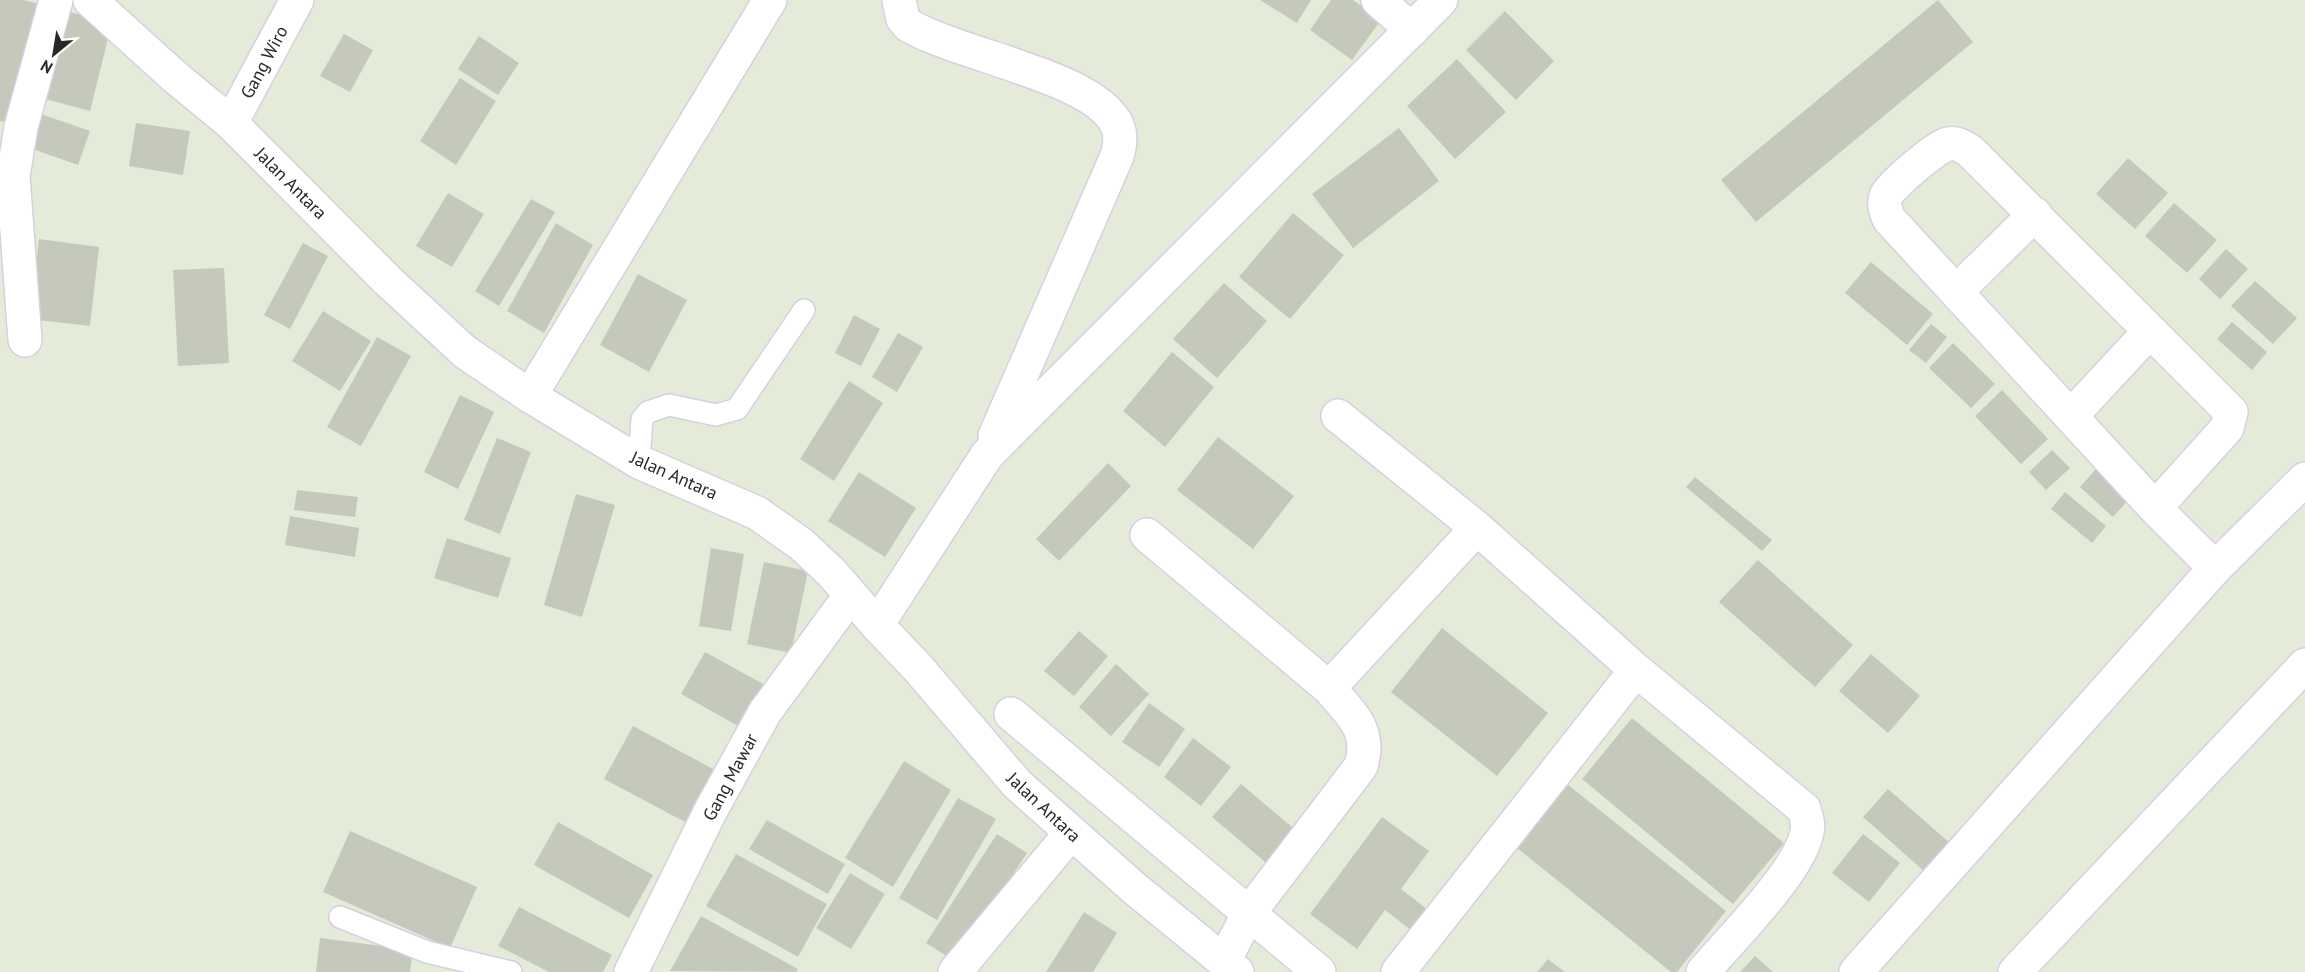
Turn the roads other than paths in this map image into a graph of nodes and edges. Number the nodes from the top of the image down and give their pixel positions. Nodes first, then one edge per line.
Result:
1 (56, 0) edge
2 (90, 0) edge
3 (297, 0) edge
4 (770, 0) edge
5 (899, 0) edge
6 (1378, 0) edge
7 (1441, 0) edge
8 (1412, 30) junction
9 (231, 123) junction
10 (2035, 214) junction
11 (1956, 292) junction
12 (804, 310) dead end
13 (2150, 331) junction
14 (25, 340) dead end
15 (530, 396) junction
16 (1338, 416) dead end
17 (2071, 417) junction
18 (987, 455) junction
19 (639, 462) junction
20 (2305, 479) edge
21 (2154, 508) junction
22 (1477, 528) junction
23 (1147, 535) dead end
24 (2215, 567) junction
25 (850, 596) junction
26 (877, 625) junction
27 (2305, 665) edge
28 (1636, 670) junction
29 (1329, 688) junction
30 (1011, 714) dead end
31 (1071, 833) junction
32 (1249, 913) junction
33 (340, 917) dead end
34 (1230, 966) edge
35 (511, 972) edge
36 (631, 972) edge
37 (955, 972) edge
38 (1319, 972) edge
39 (1398, 972) edge
40 (1702, 972) edge
41 (1856, 972) edge
42 (2015, 972) edge

1 - 14 street
2 - 9 street, Jalan Antara
3 - 9 street, Gang Wiro
4 - 15 street
5 - 18 street
6 - 8 street
7 - 8 street
8 - 18 street
9 - 15 street, Jalan Antara
10 - 11 street
10 - 11 street
10 - 13 street
11 - 17 street
12 - 19 lane
13 - 17 street
13 - 21 street
15 - 19 street, Jalan Antara
16 - 22 street
17 - 21 street
18 - 26 street
19 - 25 street, Jalan Antara
20 - 24 street
21 - 24 street
22 - 28 street
22 - 29 street
23 - 29 street
24 - 41 street
25 - 26 street, Jalan Antara
25 - 36 street, Gang Mawar
26 - 31 street, Jalan Antara
27 - 42 street
28 - 39 street
28 - 40 street
29 - 32 street
30 - 32 street
31 - 34 street, Jalan Antara
31 - 37 street
32 - 34 street
32 - 38 street
33 - 35 lane

